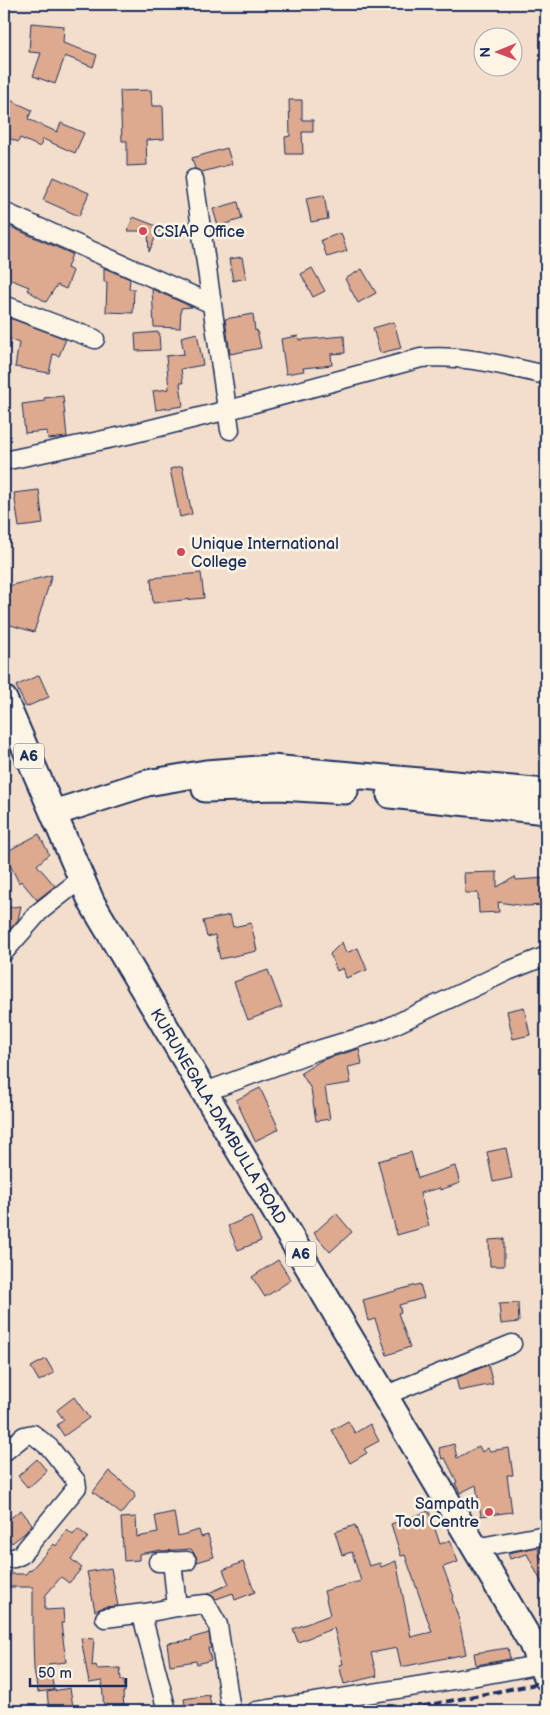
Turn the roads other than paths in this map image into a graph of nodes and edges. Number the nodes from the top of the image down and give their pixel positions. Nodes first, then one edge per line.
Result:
1 (194, 179) dead end
2 (4, 212) edge
3 (212, 304) junction
4 (4, 305) edge
5 (95, 339) dead end
6 (546, 376) edge
7 (227, 410) junction
8 (230, 430) dead end
9 (4, 461) edge
10 (4, 698) edge
11 (546, 792) edge
12 (546, 811) edge
13 (57, 821) junction
14 (72, 886) dead end
15 (4, 952) edge
16 (546, 956) edge
17 (205, 1092) junction
18 (512, 1344) dead end
19 (386, 1395) junction
20 (4, 1452) edge
21 (546, 1534) edge
22 (475, 1548) junction
23 (4, 1559) edge
24 (172, 1561) dead end
25 (177, 1607) junction
26 (145, 1613) junction
27 (105, 1618) dead end
28 (544, 1671) edge
29 (167, 1711) edge
30 (231, 1711) edge
31 (256, 1711) edge

1 - 3 street
2 - 3 street
3 - 7 street
4 - 5 street
6 - 7 street
7 - 8 street
7 - 9 street
10 - 13 highway, KURUNEGALA-DAMBULLA ROAD / A6
11 - 13 highway
12 - 13 highway
13 - 17 highway, KURUNEGALA-DAMBULLA ROAD / A6
14 - 15 street
16 - 17 street
17 - 19 highway, KURUNEGALA-DAMBULLA ROAD / A6
18 - 19 street
19 - 22 highway, KURUNEGALA-DAMBULLA ROAD / A6
20 - 23 street
21 - 22 street
22 - 28 highway, KURUNEGALA-DAMBULLA ROAD / A6
24 - 25 street
25 - 26 street
25 - 30 street
26 - 27 street
26 - 29 street
28 - 31 street

